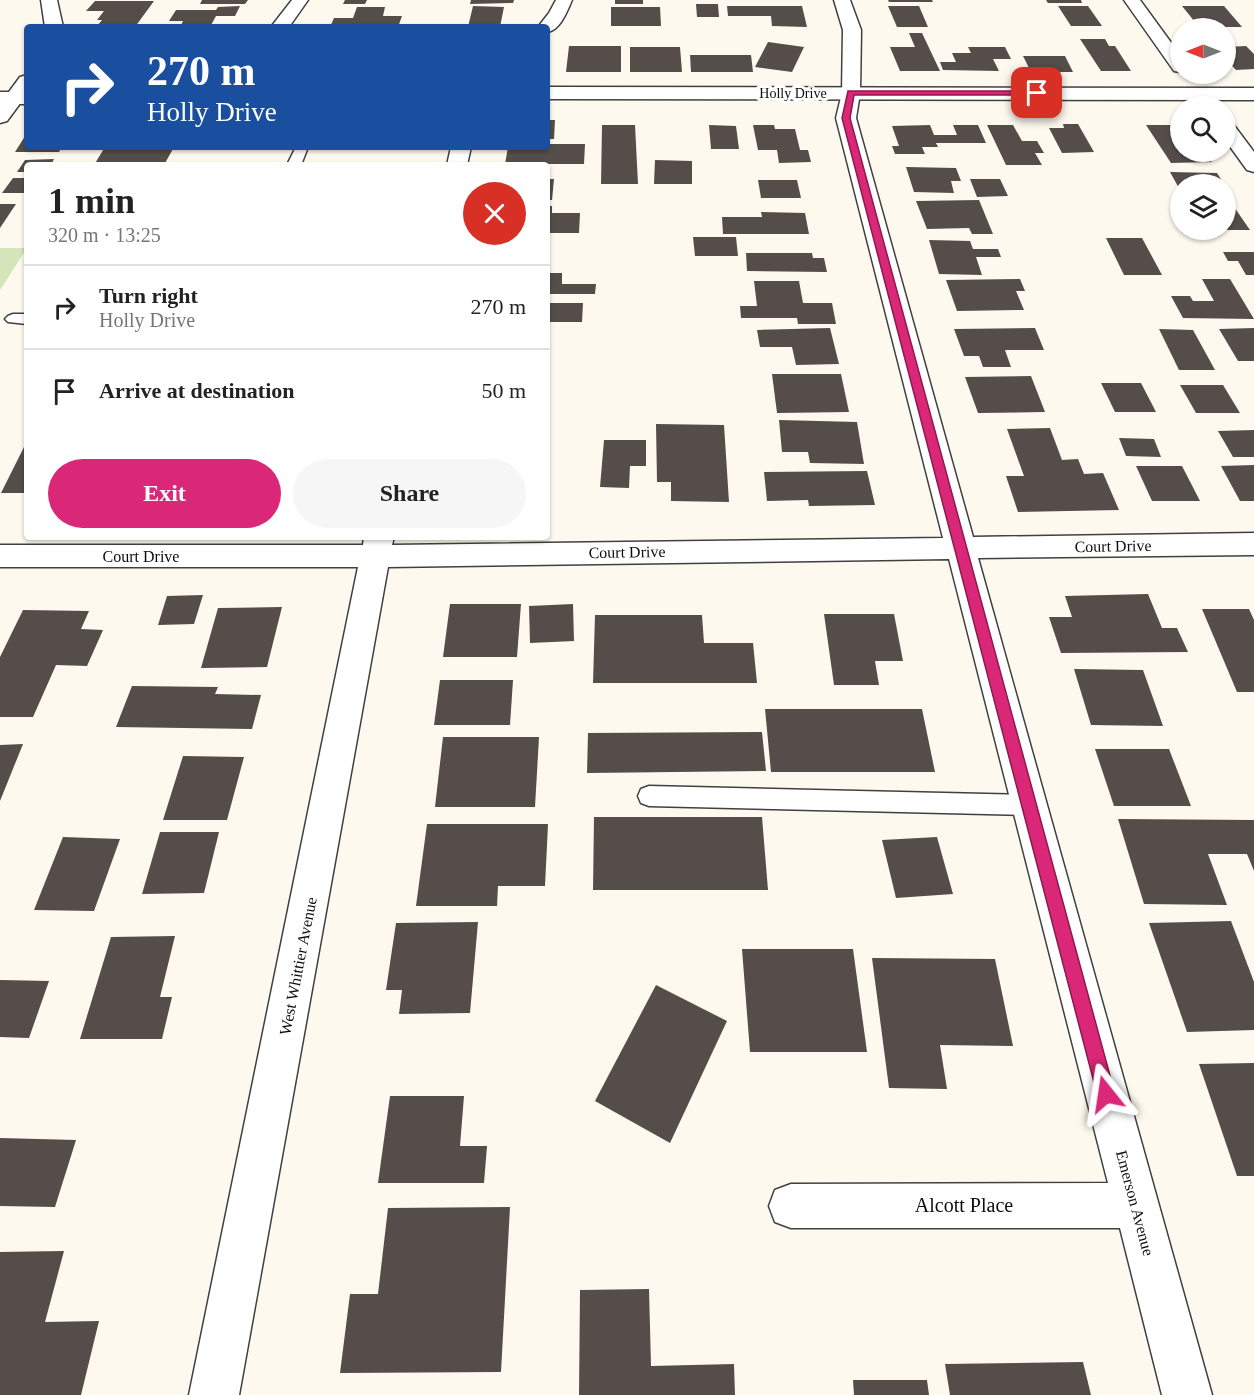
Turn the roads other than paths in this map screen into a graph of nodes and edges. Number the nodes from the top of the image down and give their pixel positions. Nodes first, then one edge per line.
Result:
1 (49, 0) edge
2 (300, 0) edge
3 (564, 0) edge
4 (843, 0) edge
5 (1132, 0) edge
6 (53, 24) edge
7 (282, 24) edge
8 (550, 24) edge
9 (1170, 53) edge
10 (24, 85) edge
11 (550, 93) edge
12 (851, 93) junction
13 (1254, 94) edge
14 (1236, 96) edge
15 (14, 98) edge
16 (1170, 99) edge
17 (0, 117) edge
18 (1236, 142) edge
19 (1254, 166) edge
20 (1254, 544) edge
21 (377, 546) edge
22 (959, 547) junction
23 (0, 556) edge
24 (649, 796) dead end
25 (1028, 804) junction
26 (1136, 1205) junction
27 (791, 1206) dead end
28 (214, 1395) edge
29 (1187, 1395) edge

1 - 6 street
2 - 7 street
3 - 8 street
4 - 12 street, Emerson Avenue
5 - 9 street
10 - 15 street
11 - 12 street, Holly Drive
12 - 16 street, Holly Drive
12 - 22 street, Emerson Avenue
13 - 14 street, Holly Drive
15 - 17 street
18 - 19 street
20 - 22 street, Court Drive
21 - 22 street, Court Drive
21 - 23 street, Court Drive
21 - 28 street, West Whittier Avenue
22 - 25 street, Emerson Avenue
24 - 25 lane
25 - 26 street, Emerson Avenue
26 - 27 street, Alcott Place
26 - 29 street, Emerson Avenue

